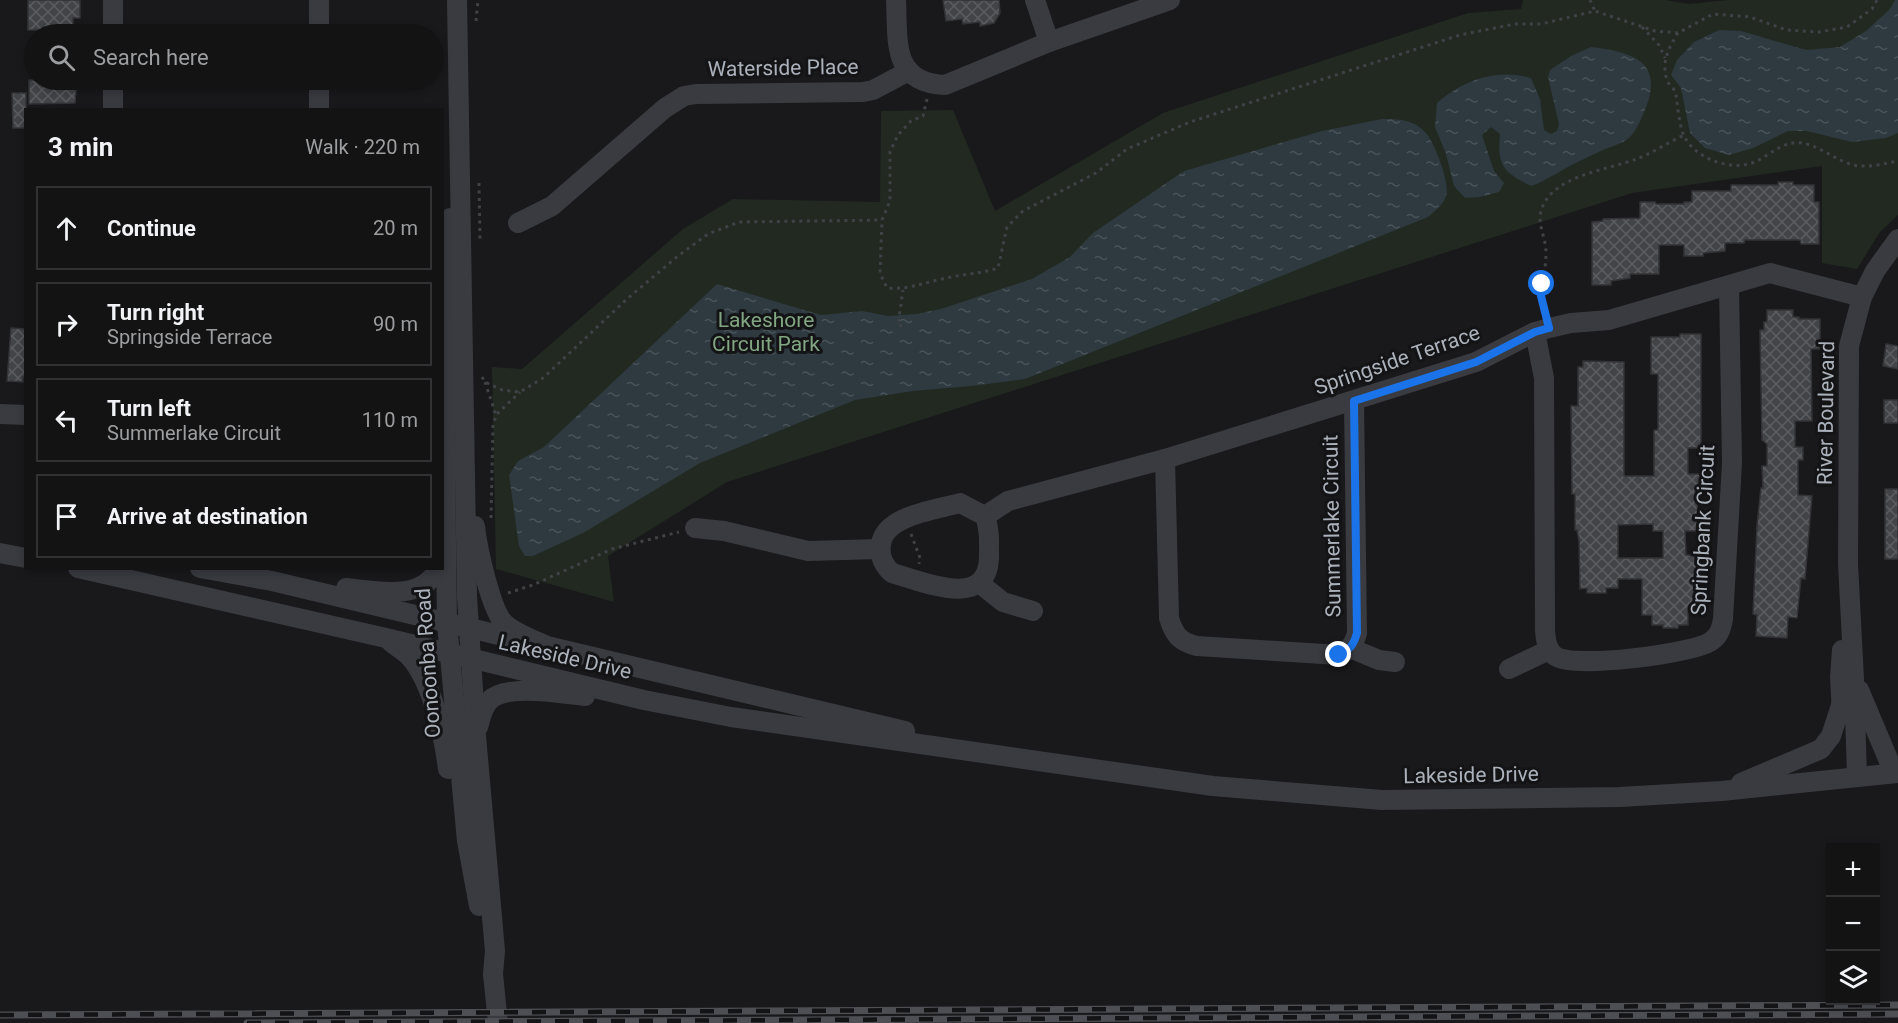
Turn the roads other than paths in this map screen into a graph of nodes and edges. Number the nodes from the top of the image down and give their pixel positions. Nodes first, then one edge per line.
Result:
1 (113, 0) edge
2 (319, 0) edge
3 (449, 0) edge
4 (457, 0) edge
5 (896, 0) edge
6 (1035, 0) edge
7 (1170, 0) edge
8 (113, 24) edge
9 (319, 24) edge
10 (457, 41) junction
11 (1049, 42) junction
12 (909, 71) junction
13 (113, 90) edge
14 (319, 90) edge
15 (113, 108) edge
16 (319, 108) edge
17 (458, 129) junction
18 (518, 223) dead end
19 (1898, 239) edge
20 (1729, 286) junction
21 (1862, 297) junction
22 (1542, 330) junction
23 (1354, 401) junction
24 (0, 414) edge
25 (24, 415) edge
26 (464, 455) junction
27 (1165, 459) junction
28 (985, 516) junction
29 (696, 528) road end
30 (444, 541) edge
31 (0, 546) edge
32 (24, 546) edge
33 (880, 549) junction
34 (0, 553) edge
35 (24, 558) edge
36 (1848, 564) junction
37 (87, 570) edge
38 (211, 570) edge
39 (437, 570) edge
40 (272, 581) junction
41 (979, 582) junction
42 (1033, 611) dead end
43 (447, 623) junction
44 (468, 628) junction
45 (386, 638) junction
46 (547, 646) junction
47 (1350, 648) junction
48 (1549, 650) junction
49 (450, 655) junction
50 (470, 660) junction
51 (1395, 662) dead end
52 (1509, 669) dead end
53 (1854, 679) junction
54 (644, 700) junction
55 (1842, 702) junction
56 (476, 736) junction
57 (1046, 764) junction
58 (1896, 773) edge
59 (1851, 778) junction
60 (1722, 791) junction
61 (466, 841) junction
62 (493, 975) junction
63 (498, 1023) edge

1 - 8 street
2 - 9 street
3 - 10 street, Oonoonba Road
4 - 10 street, Oonoonba Road
5 - 12 street
6 - 11 street
7 - 11 street
10 - 17 street, Oonoonba Road
11 - 12 street
12 - 18 street, Waterside Place
13 - 15 street
14 - 16 street
17 - 26 street, Oonoonba Road
17 - 30 street, Oonoonba Road
19 - 21 street, River Boulevard
20 - 21 street, Springside Terrace
20 - 22 street, Springside Terrace
20 - 48 street, Springbank Circuit
21 - 36 street, River Boulevard
22 - 23 street, Springside Terrace
22 - 48 street
23 - 27 street, Springside Terrace
23 - 47 street, Summerlake Circuit
24 - 25 street
26 - 44 street, Oonoonba Road
26 - 46 street, Lakeside Drive
27 - 28 street, Springside Terrace
27 - 47 street, Summerlake Circuit
28 - 33 street
28 - 41 street
29 - 33 street
30 - 43 street, Oonoonba Road
31 - 32 street
33 - 41 street
34 - 35 street
36 - 53 street, River Boulevard
36 - 55 street, River Boulevard
37 - 45 street, Lakeside Drive
38 - 40 street, Lakeside Drive
39 - 40 street
40 - 43 street, Lakeside Drive
41 - 42 street
43 - 44 street, Lakeside Drive
43 - 49 street, Oonoonba Road
44 - 46 street, Lakeside Drive
44 - 50 street, Oonoonba Road
45 - 49 street, Lakeside Drive
45 - 61 street
46 - 57 street, Lakeside Drive
47 - 51 street, Summerlake Circuit
48 - 52 street
49 - 50 street, Lakeside Drive
49 - 61 street, Oonoonba Road
50 - 54 street, Lakeside Drive
50 - 56 street, Oonoonba Road
53 - 58 street
53 - 59 street, River Boulevard
54 - 56 street
54 - 57 street, Lakeside Drive
55 - 59 street, River Boulevard
55 - 60 street
56 - 62 street, Oonoonba Road
57 - 60 street, Lakeside Drive
58 - 59 street, Lakeside Drive
59 - 60 street, Lakeside Drive
61 - 62 street, Oonoonba Road
62 - 63 street, Oonoonba Road

